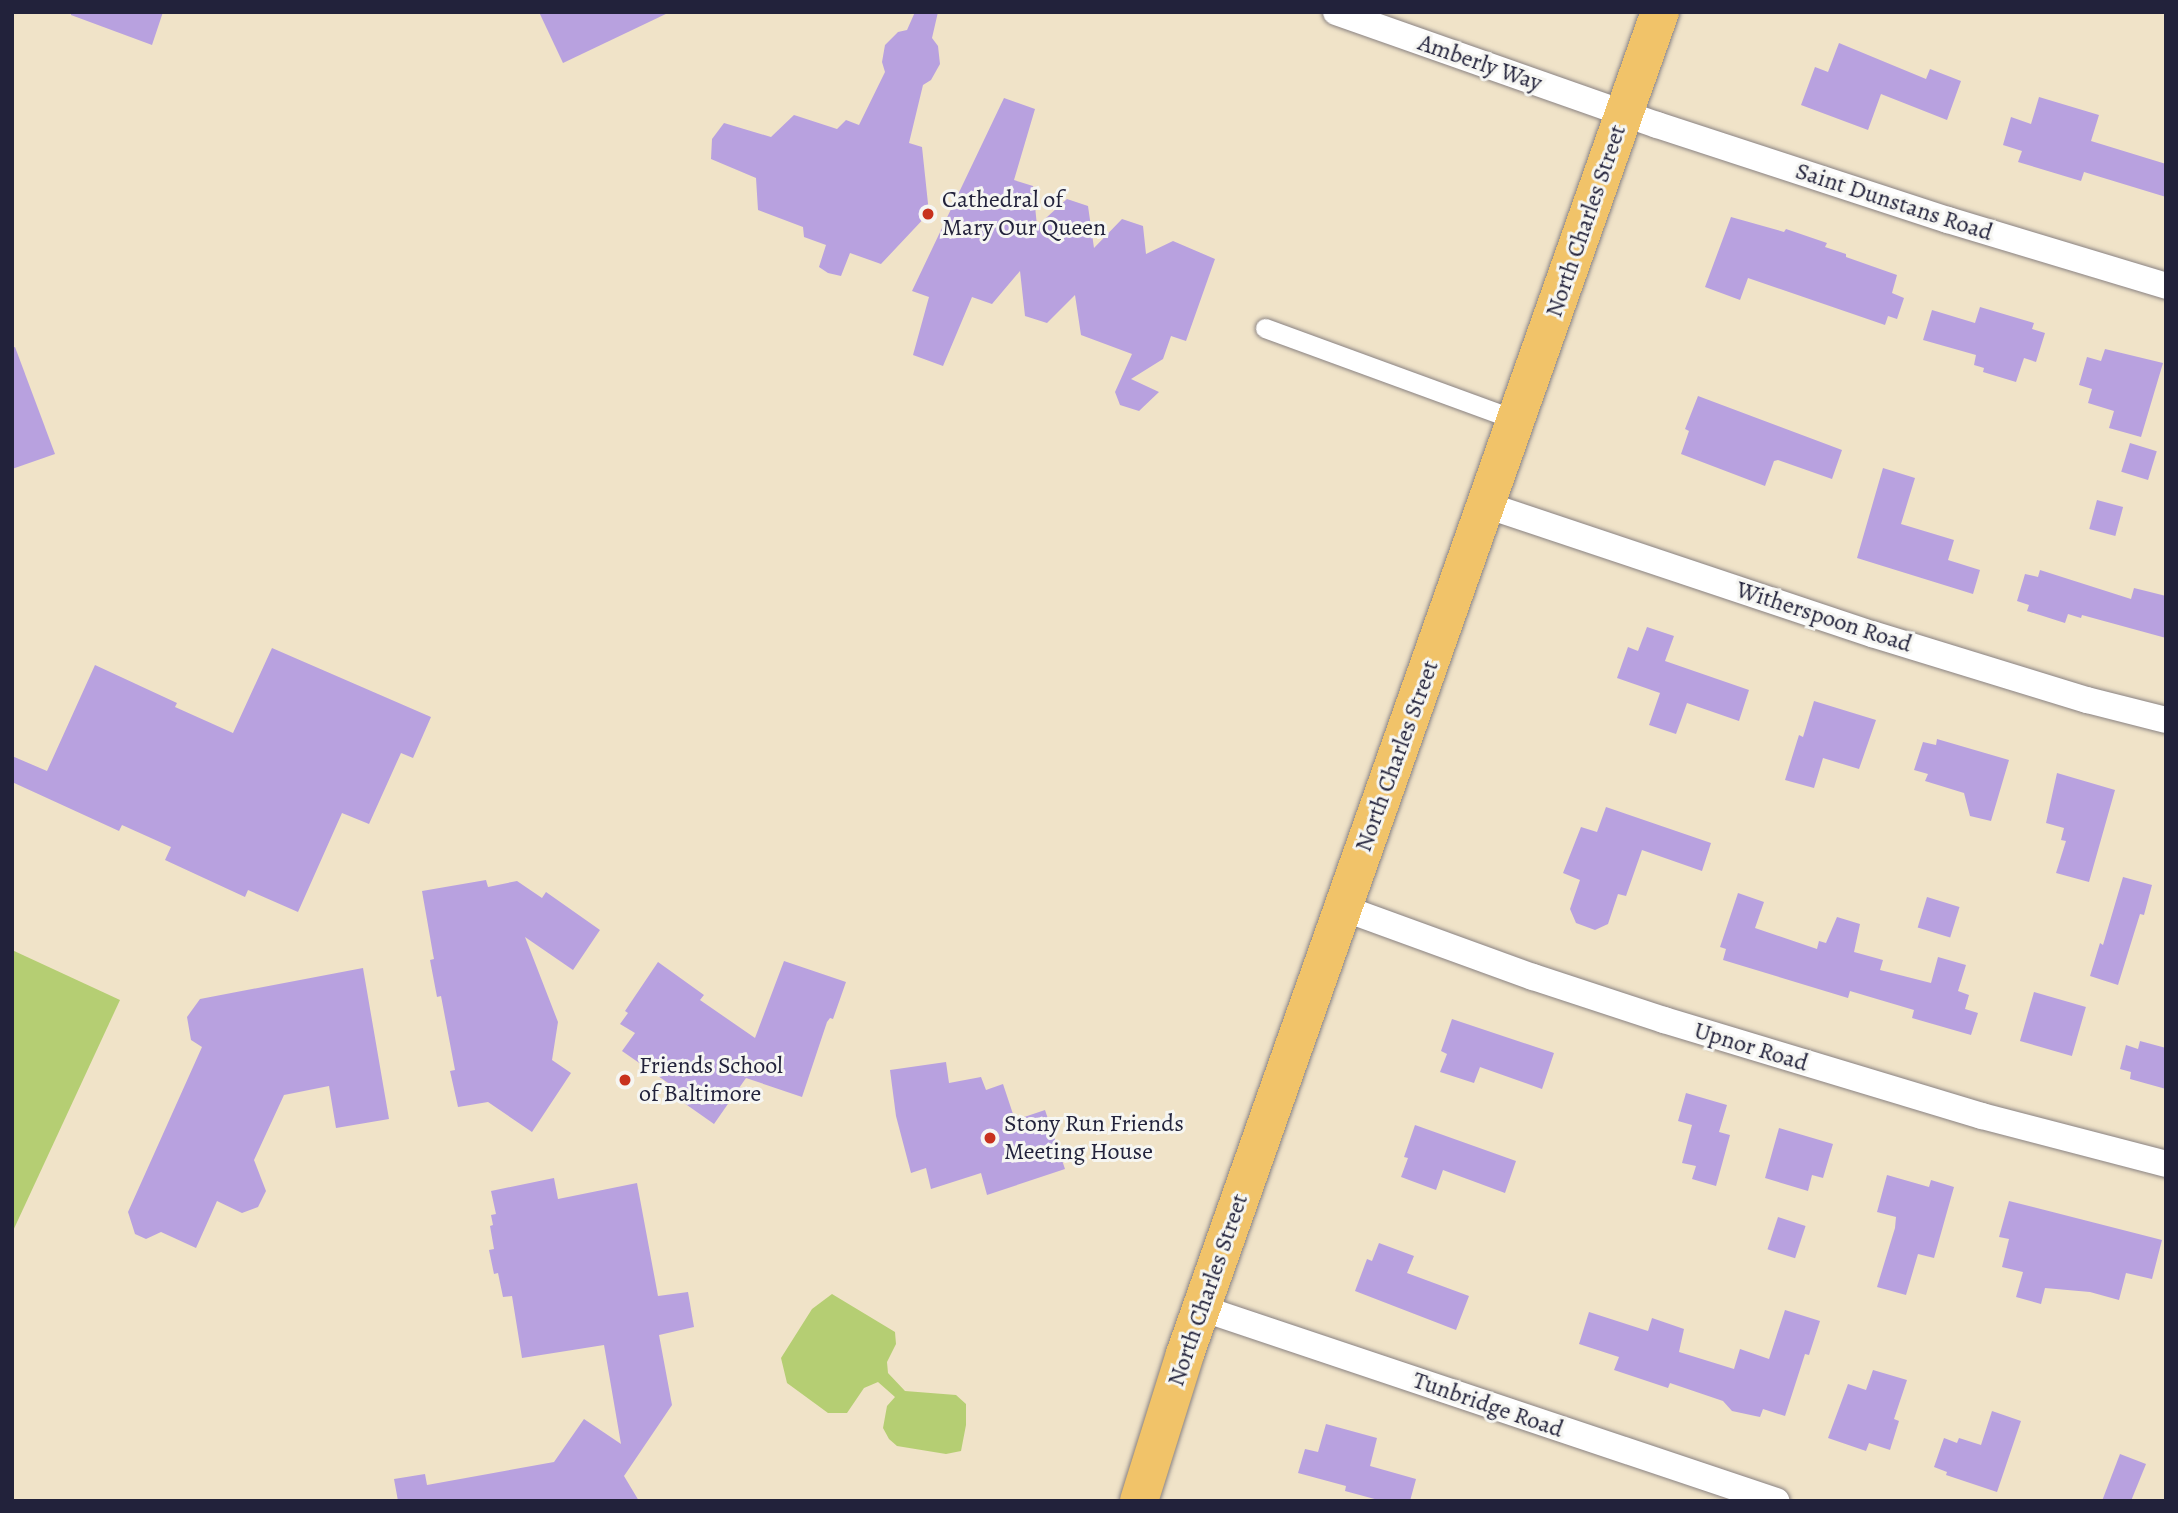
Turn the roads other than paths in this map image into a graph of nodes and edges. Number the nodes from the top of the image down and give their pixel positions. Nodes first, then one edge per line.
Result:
1 (1336, 12) edge
2 (1660, 12) edge
3 (1624, 114) junction
4 (2166, 286) edge
5 (1265, 328) dead end
6 (1517, 420) junction
7 (1486, 505) junction
8 (2166, 720) edge
9 (1343, 908) junction
10 (2166, 1164) edge
11 (1201, 1308) junction
12 (1139, 1501) edge
13 (1776, 1501) edge

1 - 3 street, Amberly Way
2 - 3 main road, North Charles Street
3 - 4 street, Saint Dunstans Road
3 - 6 main road, North Charles Street
5 - 6 street
6 - 7 main road, North Charles Street
7 - 8 street, Witherspoon Road
7 - 9 main road, North Charles Street
9 - 10 street, Upnor Road
9 - 11 main road, North Charles Street
11 - 12 main road, North Charles Street
11 - 13 street, Tunbridge Road

